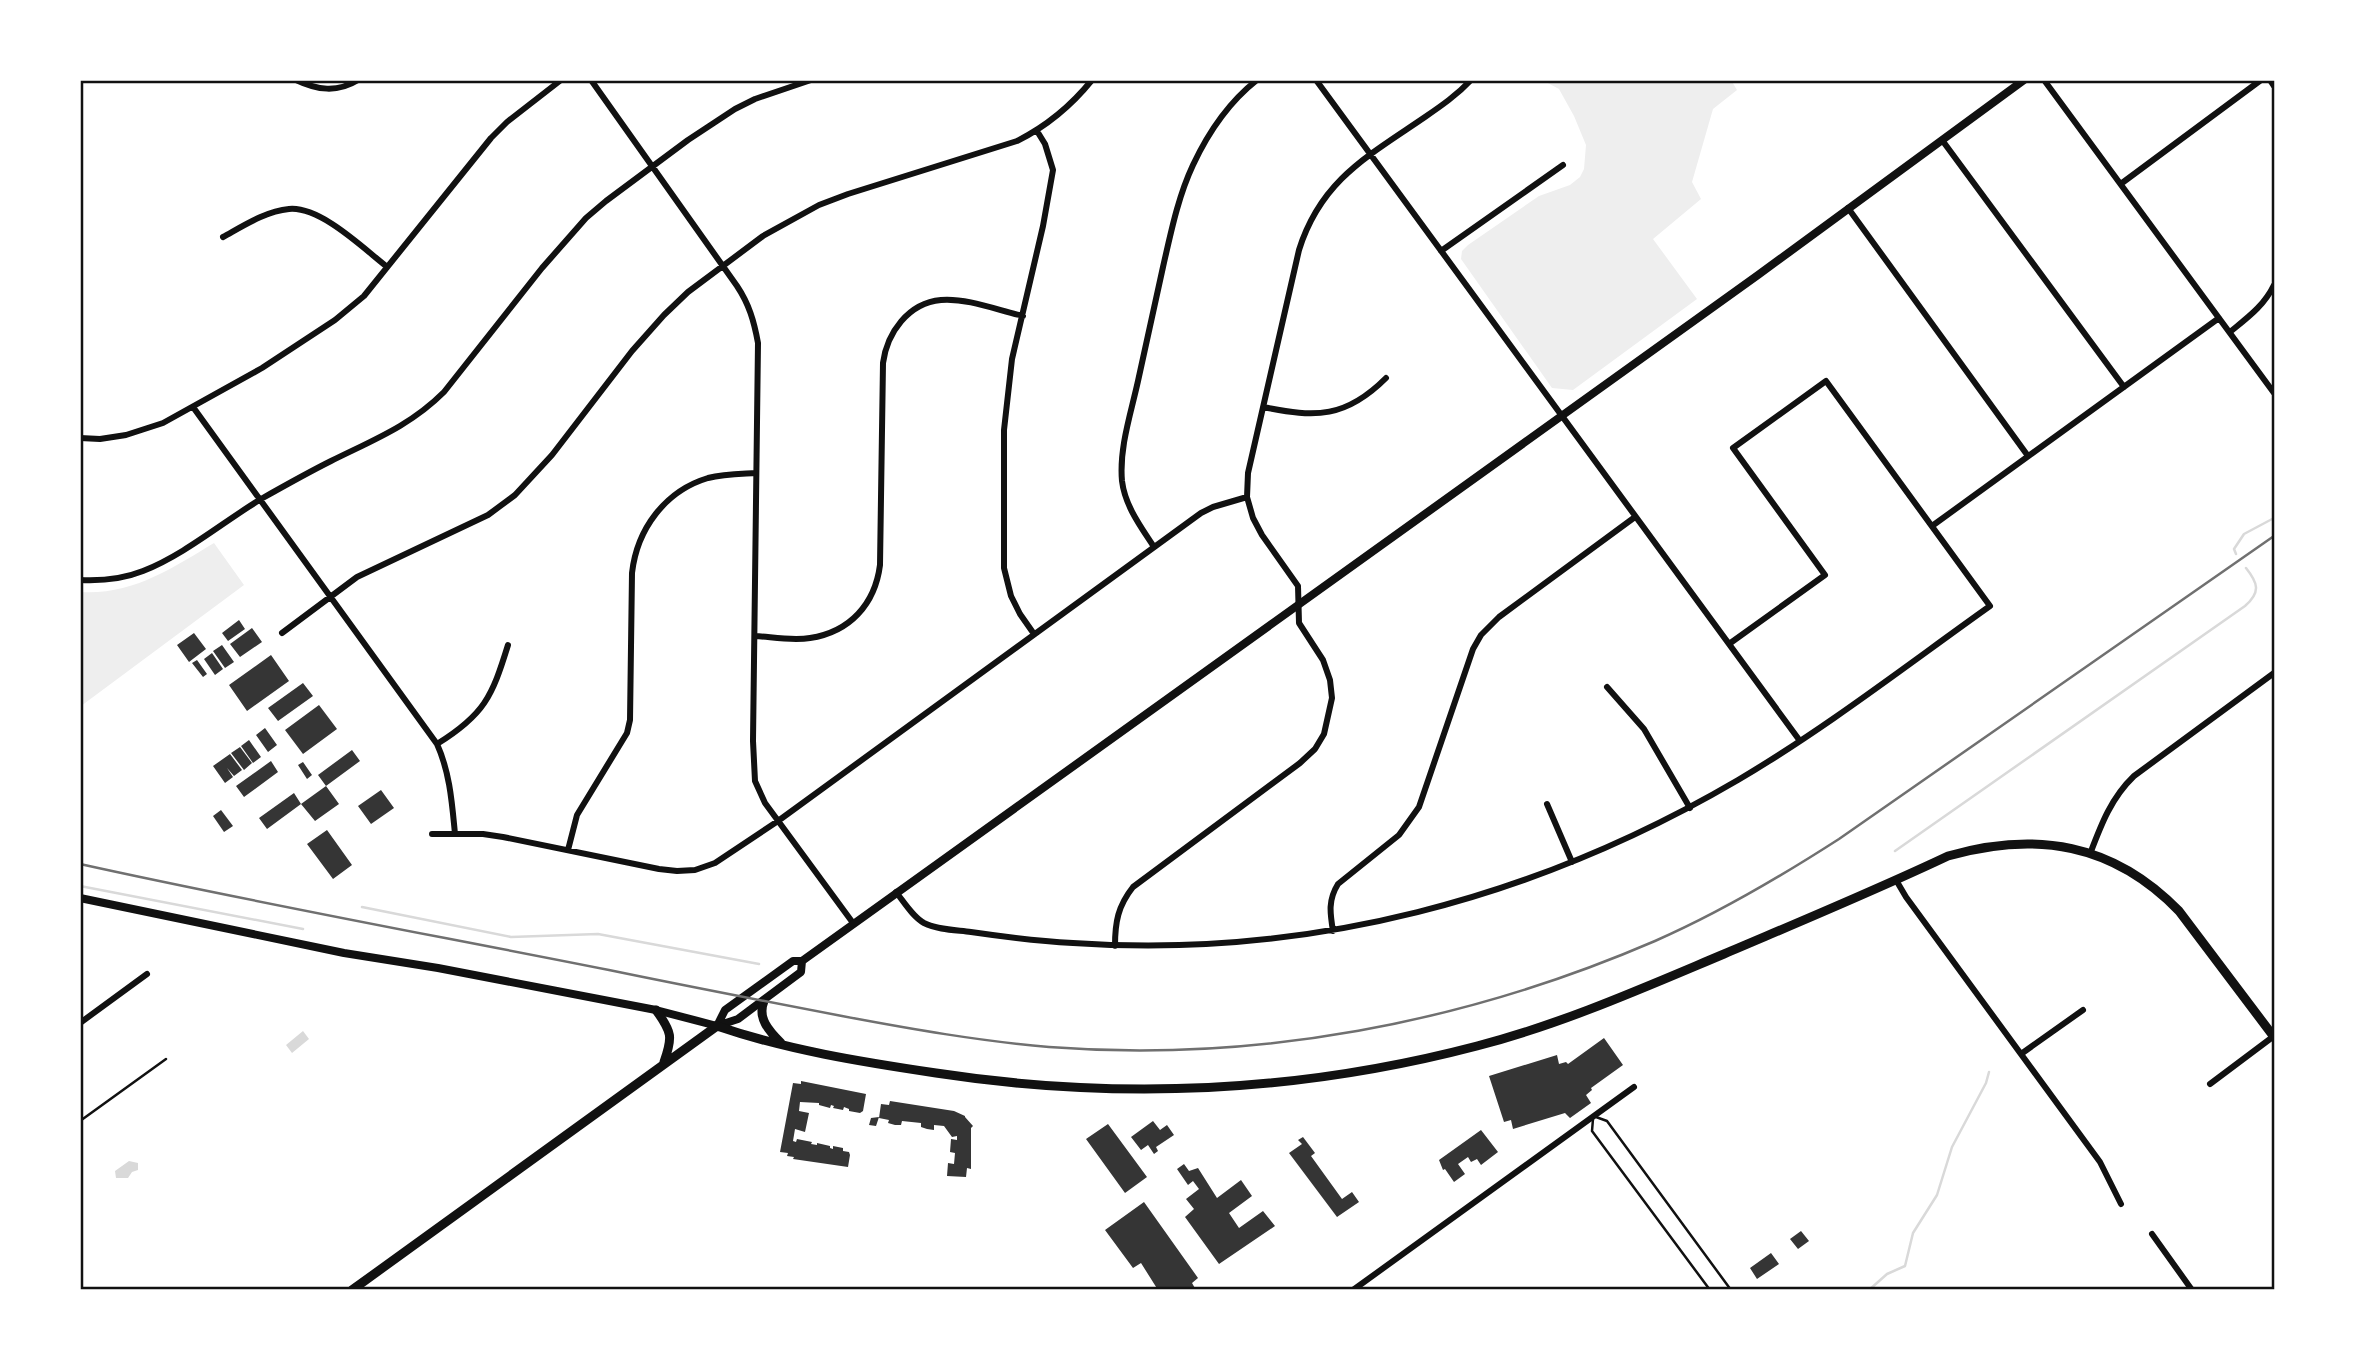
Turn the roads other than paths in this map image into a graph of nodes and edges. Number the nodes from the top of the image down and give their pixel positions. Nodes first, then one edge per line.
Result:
1 (296, 80) edge
2 (358, 80) edge
3 (561, 80) edge
4 (591, 80) edge
5 (811, 80) edge
6 (1092, 80) edge
7 (1257, 80) edge
8 (1316, 80) edge
9 (1471, 80) edge
10 (2024, 80) edge
11 (2044, 80) edge
12 (2261, 80) edge
13 (2270, 80) edge
14 (2274, 86) edge
15 (1037, 131) junction
16 (1941, 140) junction
17 (1371, 154) junction
18 (1563, 165) dead end
19 (652, 166) junction
20 (2122, 183) junction
21 (1848, 208) junction
22 (223, 237) dead end
23 (1441, 251) junction
24 (386, 266) junction
25 (724, 266) junction
26 (2274, 285) edge
27 (1023, 316) junction
28 (2219, 318) junction
29 (2230, 332) junction
30 (1386, 378) dead end
31 (2124, 387) junction
32 (2274, 393) edge
33 (193, 407) junction
34 (1263, 407) junction
35 (1560, 417) junction
36 (80, 438) edge
37 (2028, 456) junction
38 (756, 472) junction
39 (1247, 497) junction
40 (260, 500) junction
41 (1635, 517) junction
42 (1931, 526) junction
43 (1154, 547) junction
44 (80, 580) edge
45 (330, 597) junction
46 (1298, 604) junction
47 (282, 632) dead end
48 (1034, 634) junction
49 (755, 636) junction
50 (1729, 644) junction
51 (508, 645) dead end
52 (2274, 673) edge
53 (1607, 687) dead end
54 (1800, 741) junction
55 (437, 744) junction
56 (1547, 804) dead end
57 (1690, 808) junction
58 (778, 821) junction
59 (432, 834) dead end
60 (455, 834) junction
61 (568, 850) junction
62 (2090, 854) junction
63 (1572, 862) junction
64 (1896, 880) junction
65 (896, 892) junction
66 (80, 898) edge
67 (853, 923) junction
68 (1334, 931) junction
69 (1115, 946) junction
70 (802, 961) junction
71 (147, 974) dead end
72 (764, 1001) junction
73 (656, 1010) junction
74 (2082, 1010) dead end
75 (80, 1023) edge
76 (717, 1026) junction
77 (2274, 1036) edge
78 (782, 1044) junction
79 (2021, 1054) junction
80 (166, 1059) dead end
81 (663, 1064) junction
82 (2210, 1084) dead end
83 (1634, 1087) dead end
84 (1593, 1116) junction
85 (80, 1121) edge
86 (2121, 1204) dead end
87 (2152, 1234) dead end
88 (352, 1290) edge
89 (1353, 1290) edge
90 (1710, 1290) edge
91 (1731, 1290) edge
92 (2192, 1290) edge

1 - 2 street
3 - 24 street
4 - 19 street
5 - 19 street
6 - 15 street
7 - 43 street
8 - 17 street
9 - 17 street
10 - 16 street
11 - 20 street
12 - 20 street
13 - 14 street
15 - 25 street
15 - 27 street
16 - 21 street
16 - 31 street
17 - 23 street
17 - 34 street
18 - 23 street
19 - 25 street
19 - 40 street
20 - 28 street
21 - 35 street
21 - 37 street
22 - 24 street
23 - 35 street
24 - 33 street
25 - 38 street
25 - 45 street
26 - 29 street
27 - 48 street
27 - 49 street
28 - 29 street
28 - 31 street
29 - 32 street
30 - 34 street
31 - 37 street
33 - 36 street
33 - 40 street
34 - 39 street
35 - 41 street
35 - 46 street
37 - 42 street
38 - 49 street
38 - 61 street
39 - 43 street
39 - 46 street
40 - 44 street
40 - 45 street
41 - 50 street
41 - 68 street
42 - 50 street
42 - 54 street
43 - 48 street
45 - 47 street
45 - 55 street
46 - 65 street
46 - 69 street
48 - 58 street
49 - 58 street
50 - 54 street
51 - 55 street
52 - 62 street
53 - 57 street
54 - 57 street
55 - 60 street
56 - 63 street
57 - 63 street
58 - 61 street
58 - 67 street
59 - 60 street
60 - 61 street
62 - 64 main road
62 - 77 main road
63 - 68 street
64 - 78 main road
64 - 79 street
65 - 67 street
65 - 69 street
66 - 73 street
67 - 70 street
68 - 69 street
70 - 72 street
70 - 76 street
71 - 75 street
72 - 76 street
72 - 78 main road
73 - 76 street
73 - 81 main road
74 - 79 street
76 - 78 main road
76 - 81 main road
77 - 82 street
79 - 86 street
80 - 85 lane
81 - 88 main road
83 - 84 street
84 - 89 street
84 - 90 lane
84 - 91 lane
87 - 92 street

